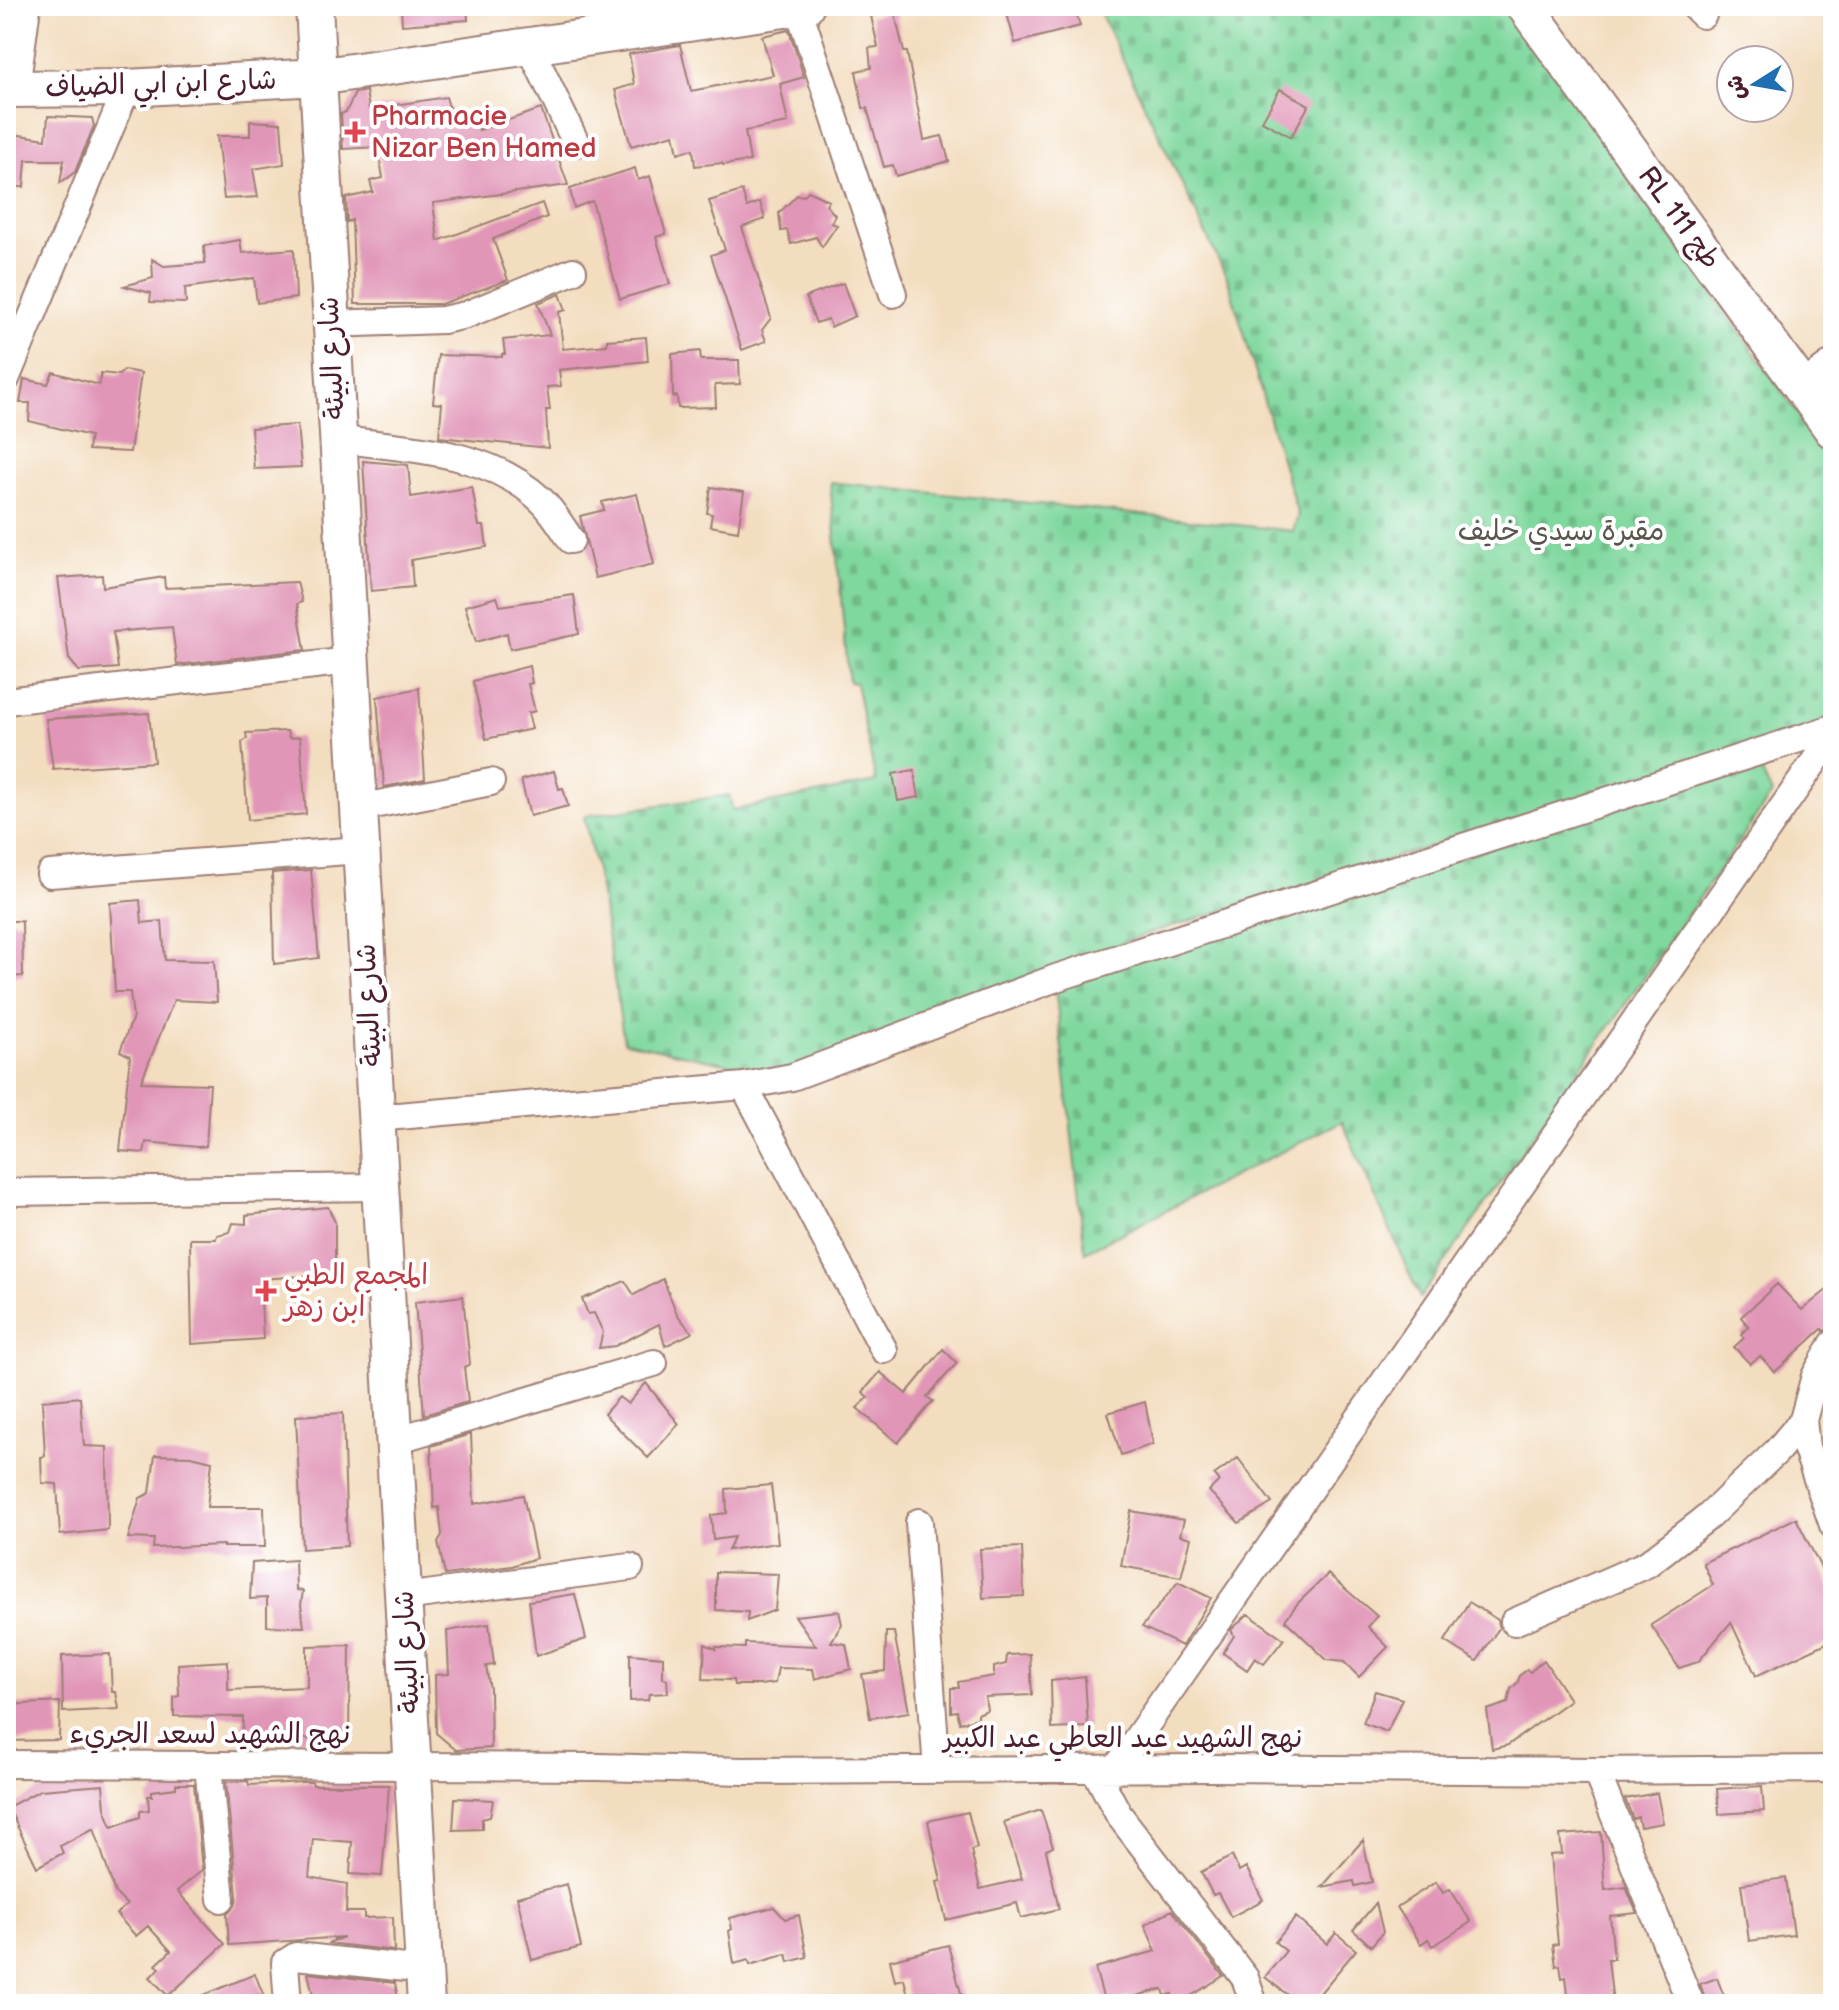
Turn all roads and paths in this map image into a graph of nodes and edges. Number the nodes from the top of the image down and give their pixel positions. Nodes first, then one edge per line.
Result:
1 (27, 6) edge
2 (314, 6) edge
3 (1525, 6) edge
4 (802, 7) edge
5 (757, 10) edge
6 (530, 47) junction
7 (317, 77) junction
8 (127, 88) junction
9 (11, 89) edge
10 (576, 143) dead end
11 (573, 271) dead end
12 (893, 294) dead end
13 (330, 324) junction
14 (1833, 363) edge
15 (6, 379) edge
16 (1801, 386) junction
17 (1833, 430) edge
18 (337, 439) junction
19 (571, 540) dead end
20 (349, 661) junction
21 (6, 701) edge
22 (1833, 728) edge
23 (1833, 735) edge
24 (491, 782) dead end
25 (358, 808) junction
26 (360, 850) junction
27 (50, 874) dead end
28 (744, 1086) junction
29 (375, 1118) junction
30 (379, 1187) junction
31 (6, 1192) edge
32 (1833, 1344) edge
33 (884, 1350) dead end
34 (654, 1363) dead end
35 (1803, 1420) junction
36 (396, 1440) junction
37 (919, 1522) dead end
38 (1833, 1525) edge
39 (630, 1567) dead end
40 (404, 1597) junction
41 (1514, 1622) dead end
42 (6, 1764) edge
43 (208, 1766) junction
44 (413, 1768) junction
45 (1833, 1769) edge
46 (937, 1770) junction
47 (1105, 1770) junction
48 (1596, 1771) junction
49 (221, 1899) dead end
50 (425, 1987) edge
51 (288, 2004) edge
52 (1254, 2004) edge
53 (1691, 2004) edge

1 - 9 street
2 - 7 street, شارع البيئة
3 - 16 street, RL طج 111
4 - 5 street, شارع ابن ابي الضياف
4 - 12 street
5 - 6 street, شارع ابن ابي الضياف
6 - 7 street, شارع ابن ابي الضياف
6 - 10 street
7 - 8 street, شارع ابن ابي الضياف
7 - 13 street, شارع البيئة
8 - 9 street, شارع ابن ابي الضياف
8 - 15 street
11 - 13 street
13 - 18 street, شارع البيئة
14 - 16 street
16 - 17 street, RL طج 111
18 - 19 street
18 - 20 street, شارع البيئة
20 - 21 street
20 - 25 street, شارع البيئة
22 - 28 street
23 - 47 street
24 - 25 street
25 - 26 street, شارع البيئة
26 - 27 street
26 - 29 street, شارع البيئة
28 - 29 street
28 - 33 street
29 - 30 street, شارع البيئة
30 - 31 street
30 - 36 street, شارع البيئة
32 - 35 street
34 - 36 street
35 - 38 street
35 - 41 street
36 - 40 street, شارع البيئة
37 - 46 street
39 - 40 street
40 - 44 street, شارع البيئة
42 - 43 street, نهج الشهيد لسعد الجريء
43 - 44 street, نهج الشهيد لسعد الجريء
43 - 49 street
44 - 46 street, نهج الشهيد عبد العاطي عبد الكبير
44 - 50 street, شارع البيئة
45 - 48 street, نهج الشهيد عبد العاطي عبد الكبير
46 - 47 street, نهج الشهيد عبد العاطي عبد الكبير
47 - 48 street, نهج الشهيد عبد العاطي عبد الكبير
47 - 52 street
48 - 53 street
50 - 51 street

